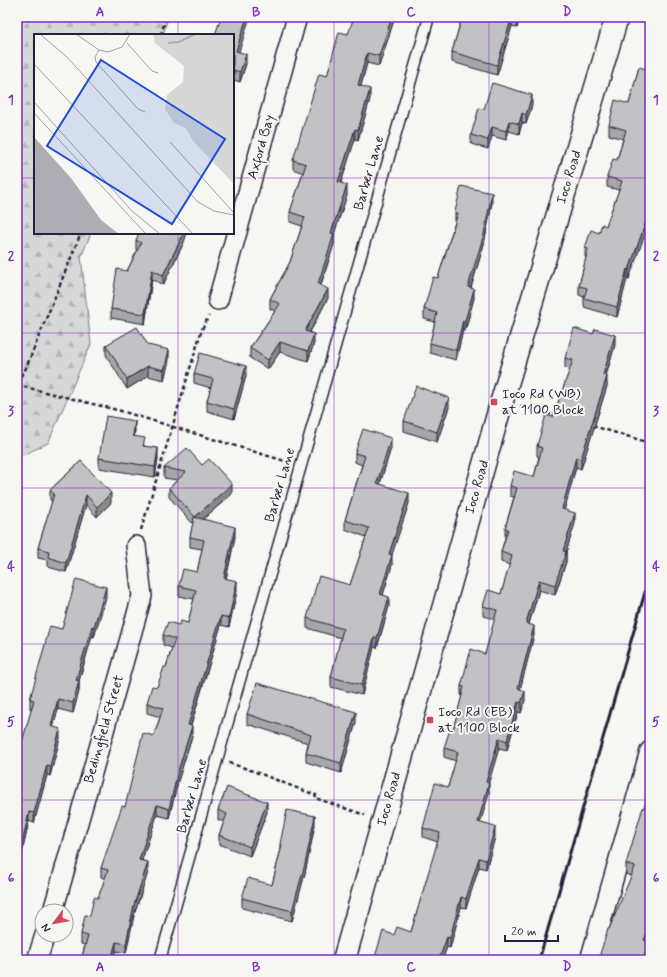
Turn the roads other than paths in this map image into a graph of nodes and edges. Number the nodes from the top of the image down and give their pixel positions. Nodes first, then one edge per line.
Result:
1 (297, 17) edge
2 (429, 17) edge
3 (617, 17) edge
4 (218, 300) road end
5 (136, 546) road end
6 (650, 752) edge
7 (55, 903) edge
8 (42, 943) edge
9 (37, 960) edge
10 (160, 960) edge
11 (344, 960) edge
12 (590, 960) edge

1 - 4 street, Axford Bay
2 - 10 lane, Barber Lane
3 - 11 main road, Ioco Road
5 - 7 street, Bedingfield Street
6 - 12 street
8 - 9 street

